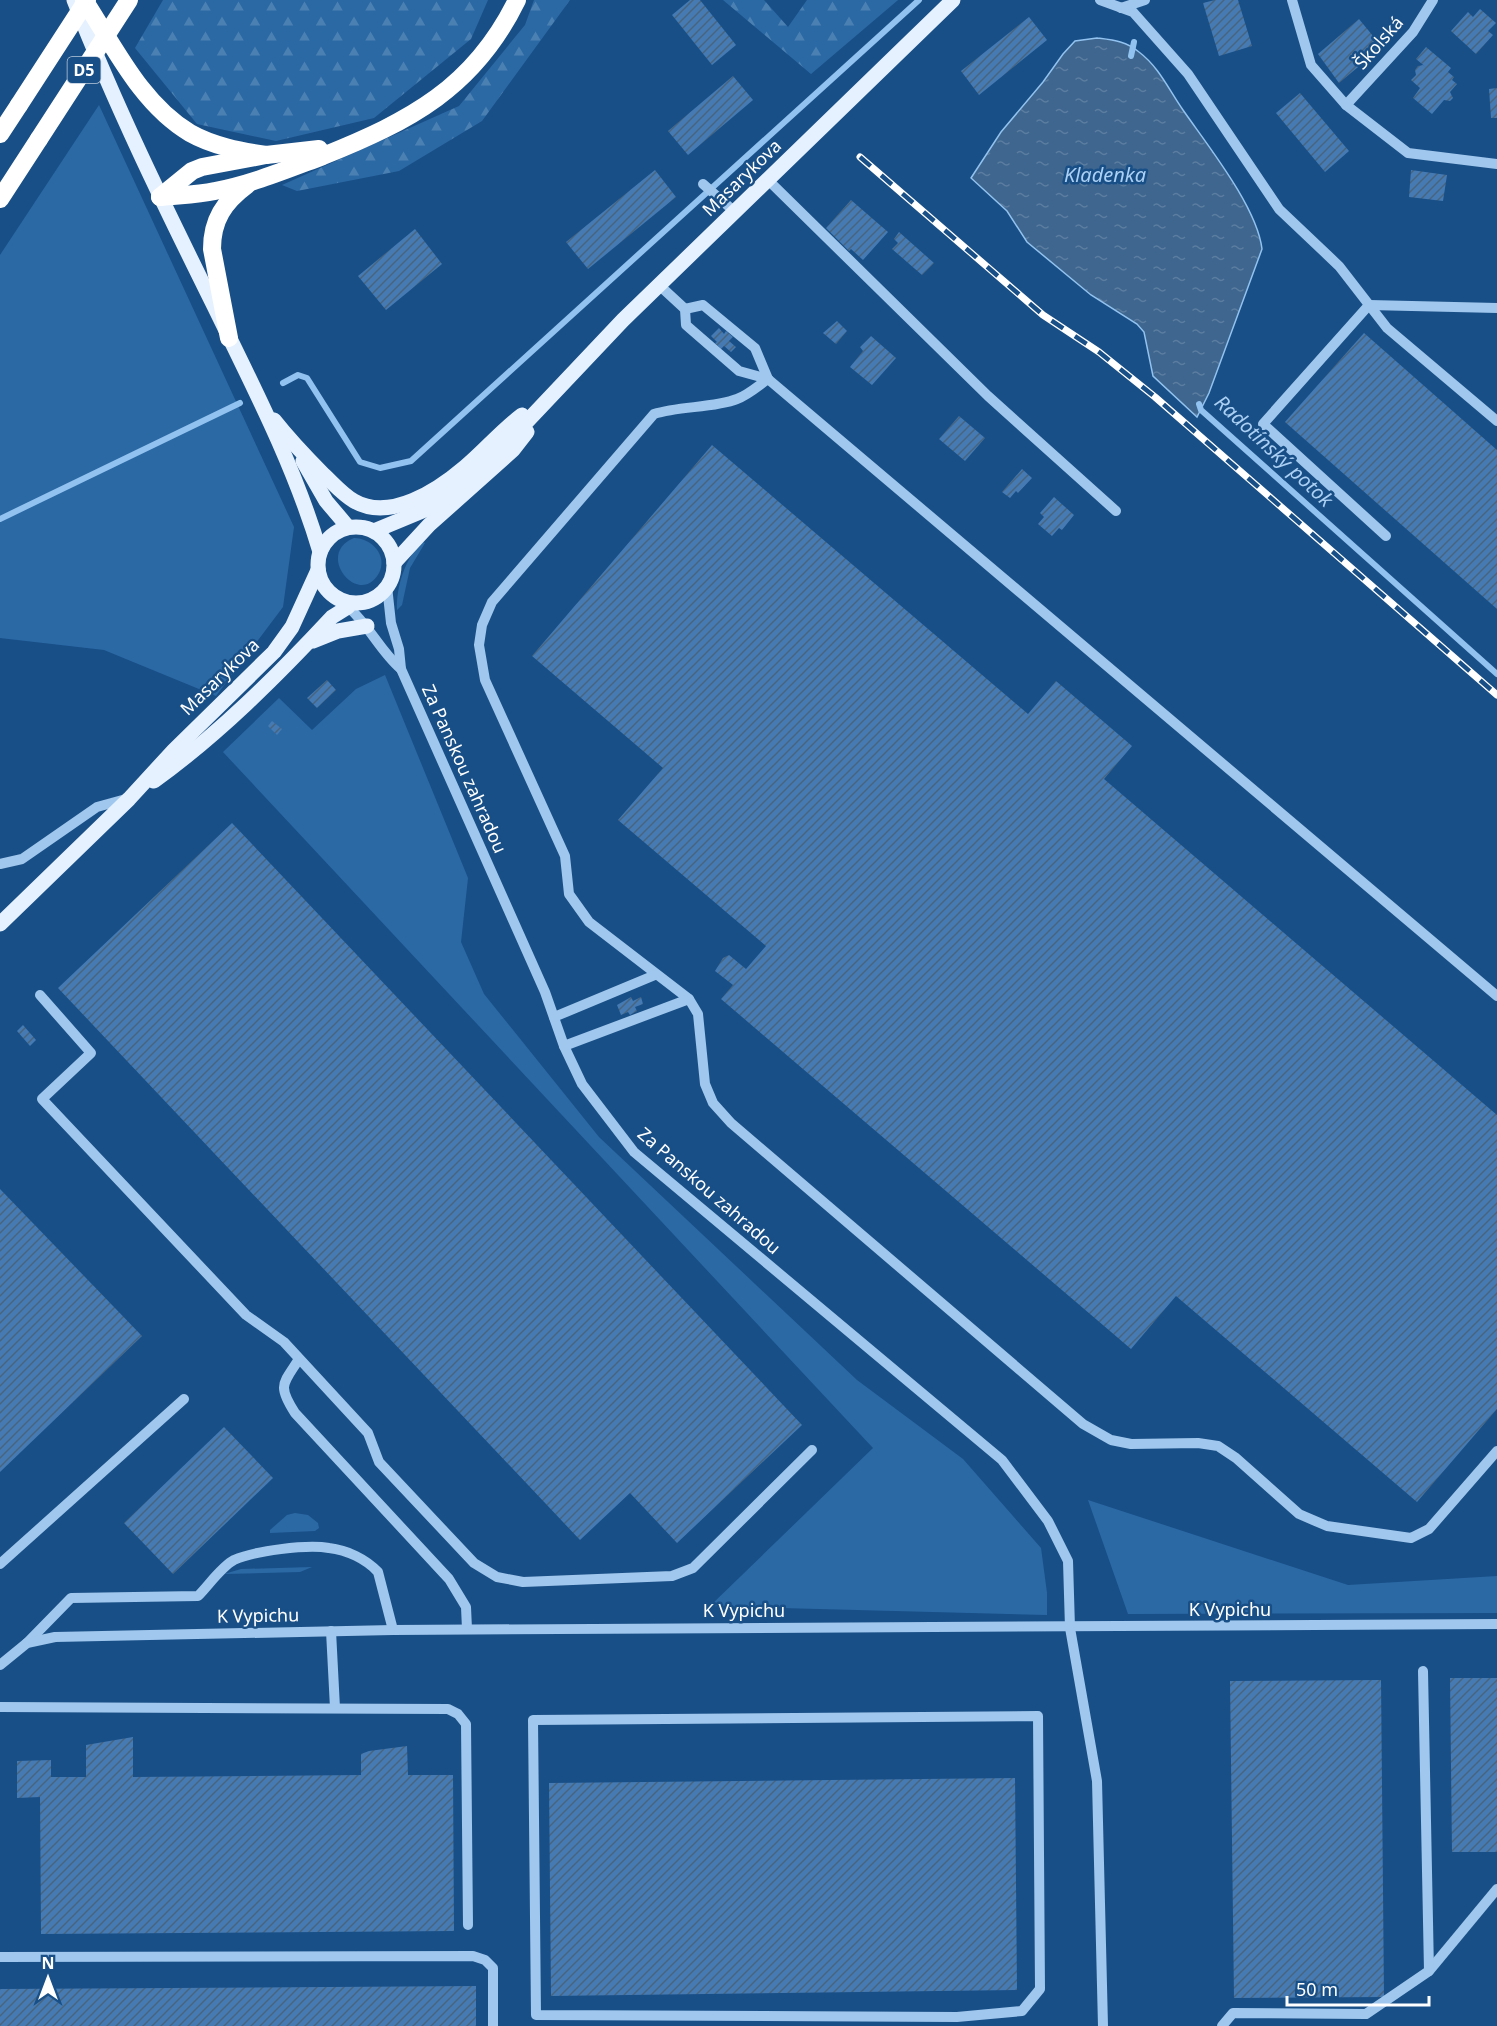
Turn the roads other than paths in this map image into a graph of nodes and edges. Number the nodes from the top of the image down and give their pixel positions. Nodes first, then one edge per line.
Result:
1 (64, 0) edge
2 (74, 0) edge
3 (86, 0) edge
4 (129, 0) edge
5 (517, 0) edge
6 (953, 0) edge
7 (1100, 0) edge
8 (1145, 0) edge
9 (1292, 0) edge
10 (1433, 0) edge
11 (1121, 8) junction
12 (99, 64) junction
13 (19, 105) junction
14 (1346, 105) junction
15 (0, 126) edge
16 (0, 134) edge
17 (350, 145) junction
18 (266, 155) junction
19 (1497, 164) edge
20 (768, 180) junction
21 (253, 181) junction
22 (705, 186) dead end
23 (160, 196) junction
24 (0, 200) edge
25 (735, 212) junction
26 (659, 285) junction
27 (1369, 304) junction
28 (1497, 308) edge
29 (686, 309) junction
30 (230, 338) junction
31 (768, 379) junction
32 (561, 386) junction
33 (261, 405) junction
34 (1497, 421) edge
35 (296, 448) junction
36 (1116, 511) dead end
37 (348, 527) junction
38 (374, 531) junction
39 (1386, 536) dead end
40 (320, 552) junction
41 (394, 563) junction
42 (318, 570) junction
43 (387, 586) junction
44 (349, 605) junction
45 (367, 626) junction
46 (308, 643) junction
47 (401, 669) junction
48 (129, 799) junction
49 (0, 864) edge
50 (0, 924) edge
51 (655, 975) junction
52 (40, 995) dead end
53 (1497, 996) edge
54 (689, 999) junction
55 (554, 1017) junction
56 (564, 1046) junction
57 (299, 1359) junction
58 (184, 1399) dead end
59 (812, 1449) dead end
60 (1497, 1451) edge
61 (0, 1564) edge
62 (1497, 1624) edge
63 (1070, 1628) junction
64 (393, 1629) junction
65 (467, 1629) junction
66 (331, 1631) junction
67 (27, 1643) junction
68 (0, 1665) edge
69 (1423, 1671) dead end
70 (0, 1707) edge
71 (334, 1708) junction
72 (1497, 1889) edge
73 (468, 1926) dead end
74 (0, 1957) edge
75 (1428, 1971) junction
76 (960, 2022) edge
77 (493, 2026) edge
78 (1103, 2026) edge
79 (1222, 2026) edge

1 - 12 main road
2 - 12 main road
3 - 13 highway, D5, bridge
3 - 18 highway
4 - 24 highway, D5, bridge
5 - 17 highway
6 - 20 main road, Masarykova
7 - 11 street
8 - 11 street
9 - 14 street
10 - 14 street, Školská
11 - 27 street
12 - 23 main road
13 - 15 highway
13 - 16 highway, D5
14 - 19 street
17 - 18 highway
17 - 21 highway
18 - 23 highway
20 - 25 main road, Masarykova
20 - 36 street
21 - 23 highway
21 - 30 highway
22 - 25 street
23 - 30 main road
25 - 26 main road, Masarykova
26 - 29 street
26 - 32 main road, Masarykova
27 - 28 street
27 - 34 street
27 - 39 street
29 - 31 street
29 - 31 street
30 - 33 main road
31 - 51 street
31 - 53 street
32 - 35 main road
32 - 38 main road, Masarykova
32 - 41 main road, Masarykova
33 - 35 main road
33 - 40 main road
35 - 37 main road
37 - 38 main road
37 - 40 main road
38 - 41 main road
40 - 42 main road
41 - 43 main road
42 - 44 main road
42 - 48 main road, Masarykova
43 - 44 main road
43 - 47 street, Za Panskou zahradou
44 - 45 street, Za Panskou zahradou
44 - 46 main road, Masarykova
45 - 46 main road
45 - 47 street, Za Panskou zahradou
46 - 48 main road, Masarykova
47 - 55 street, Za Panskou zahradou
48 - 49 street
48 - 50 main road, Masarykova
51 - 54 street
51 - 55 street
52 - 57 street
54 - 56 street
54 - 60 street
55 - 56 street, Za Panskou zahradou
56 - 63 street, Za Panskou zahradou
57 - 59 street
57 - 65 street
58 - 61 street
62 - 63 street, K Vypichu
63 - 65 street, K Vypichu
63 - 78 street, Za Panskou zahradou
64 - 65 street, K Vypichu
64 - 66 street, K Vypichu
64 - 67 street
66 - 67 street, K Vypichu
66 - 71 street
67 - 68 street, K Vypichu
69 - 75 street
70 - 71 street
71 - 73 street
72 - 75 street
74 - 77 street
75 - 79 street
76 - 76 street

